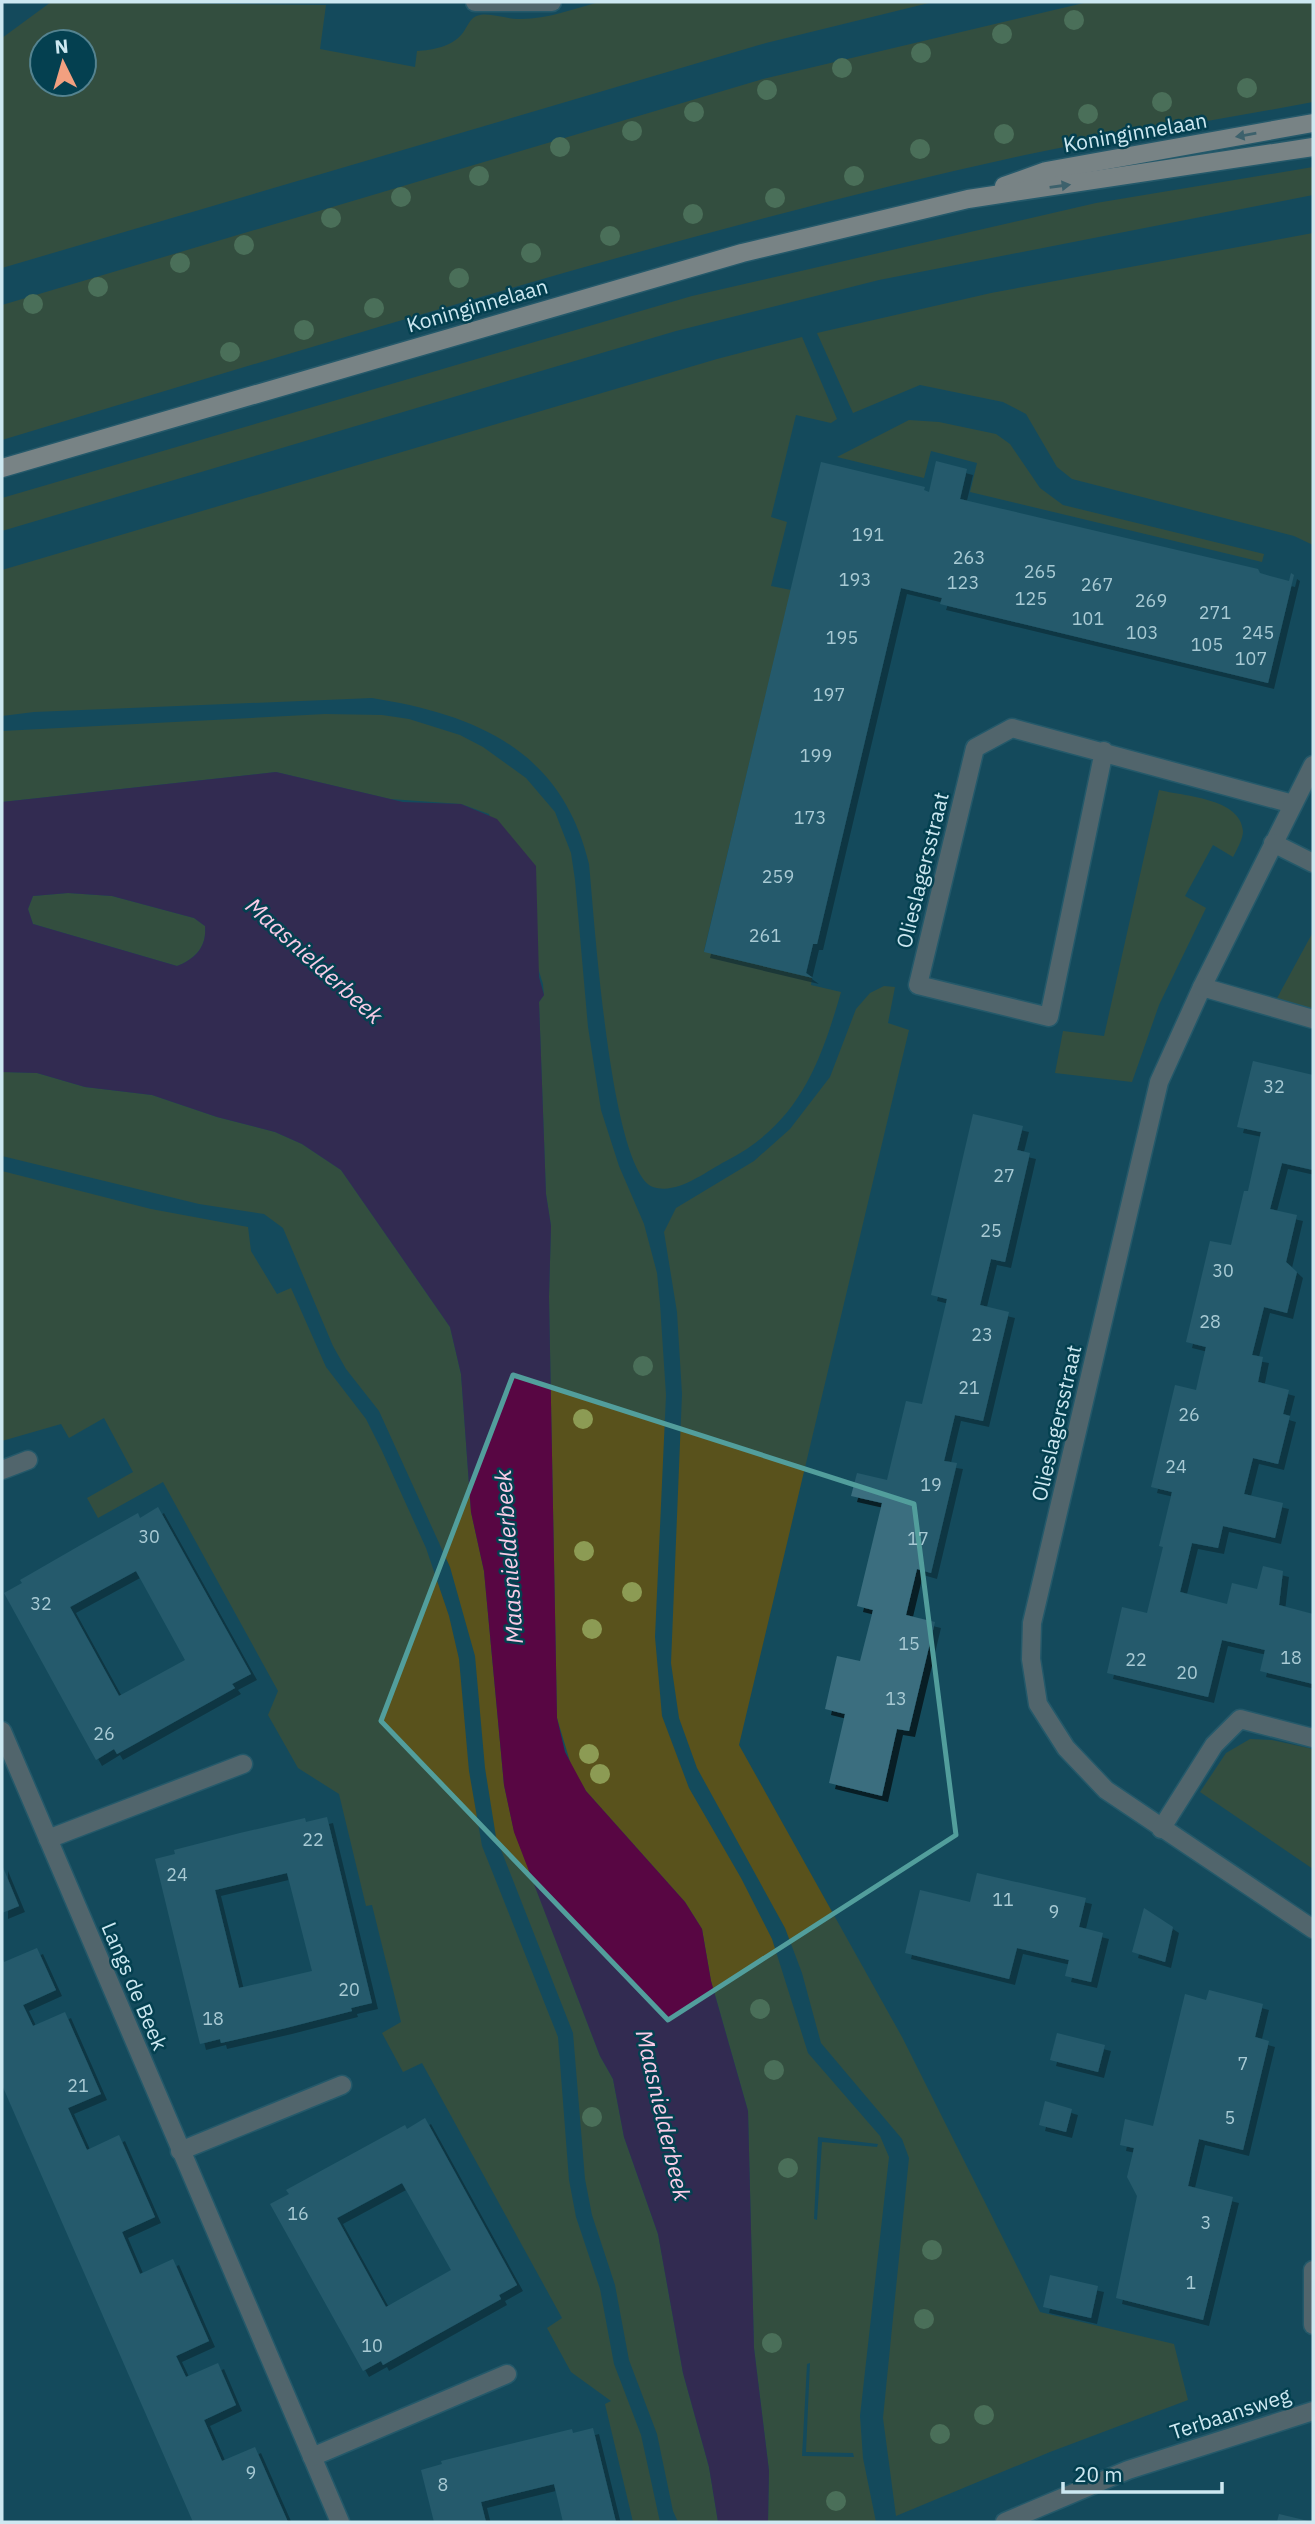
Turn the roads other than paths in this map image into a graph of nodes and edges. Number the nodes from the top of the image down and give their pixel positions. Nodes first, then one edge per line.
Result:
1 (475, 2) edge
2 (552, 2) edge
3 (1313, 123) edge
4 (1313, 147) edge
5 (968, 199) junction
6 (2, 468) edge
7 (1104, 751) junction
8 (1313, 765) edge
9 (1293, 804) junction
10 (1273, 842) junction
11 (1313, 863) edge
12 (1202, 987) junction
13 (1313, 1019) edge
14 (28, 1460) dead end
15 (2, 1470) edge
16 (2, 1731) edge
17 (1313, 1738) edge
18 (243, 1764) dead end
19 (1161, 1829) junction
20 (48, 1839) junction
21 (1313, 1930) edge
22 (342, 2085) dead end
23 (180, 2151) junction
24 (1313, 2270) edge
25 (1313, 2325) edge
26 (507, 2374) dead end
27 (1313, 2410) edge
28 (312, 2457) junction
29 (340, 2522) edge
30 (1005, 2522) edge

1 - 2 street
3 -> 5 main road, Koninginnelaan
5 -> 4 main road, Koninginnelaan
5 - 6 main road, Koninginnelaan
7 - 7 street, Olieslagersstraat
7 - 9 street, Olieslagersstraat
8 - 9 street, Olieslagersstraat
9 - 10 street, Olieslagersstraat
10 - 11 street
10 - 12 street, Olieslagersstraat
12 - 13 street
12 - 19 street, Olieslagersstraat
14 - 15 street
16 - 20 street, Langs de Beek
17 - 19 street
18 - 20 street
19 - 21 street, Olieslagersstraat
20 - 23 street, Langs de Beek
22 - 23 street
23 - 28 street, Langs de Beek
24 - 25 street
26 - 28 street
27 - 30 street, Terbaansweg
28 - 29 street, Langs de Beek

